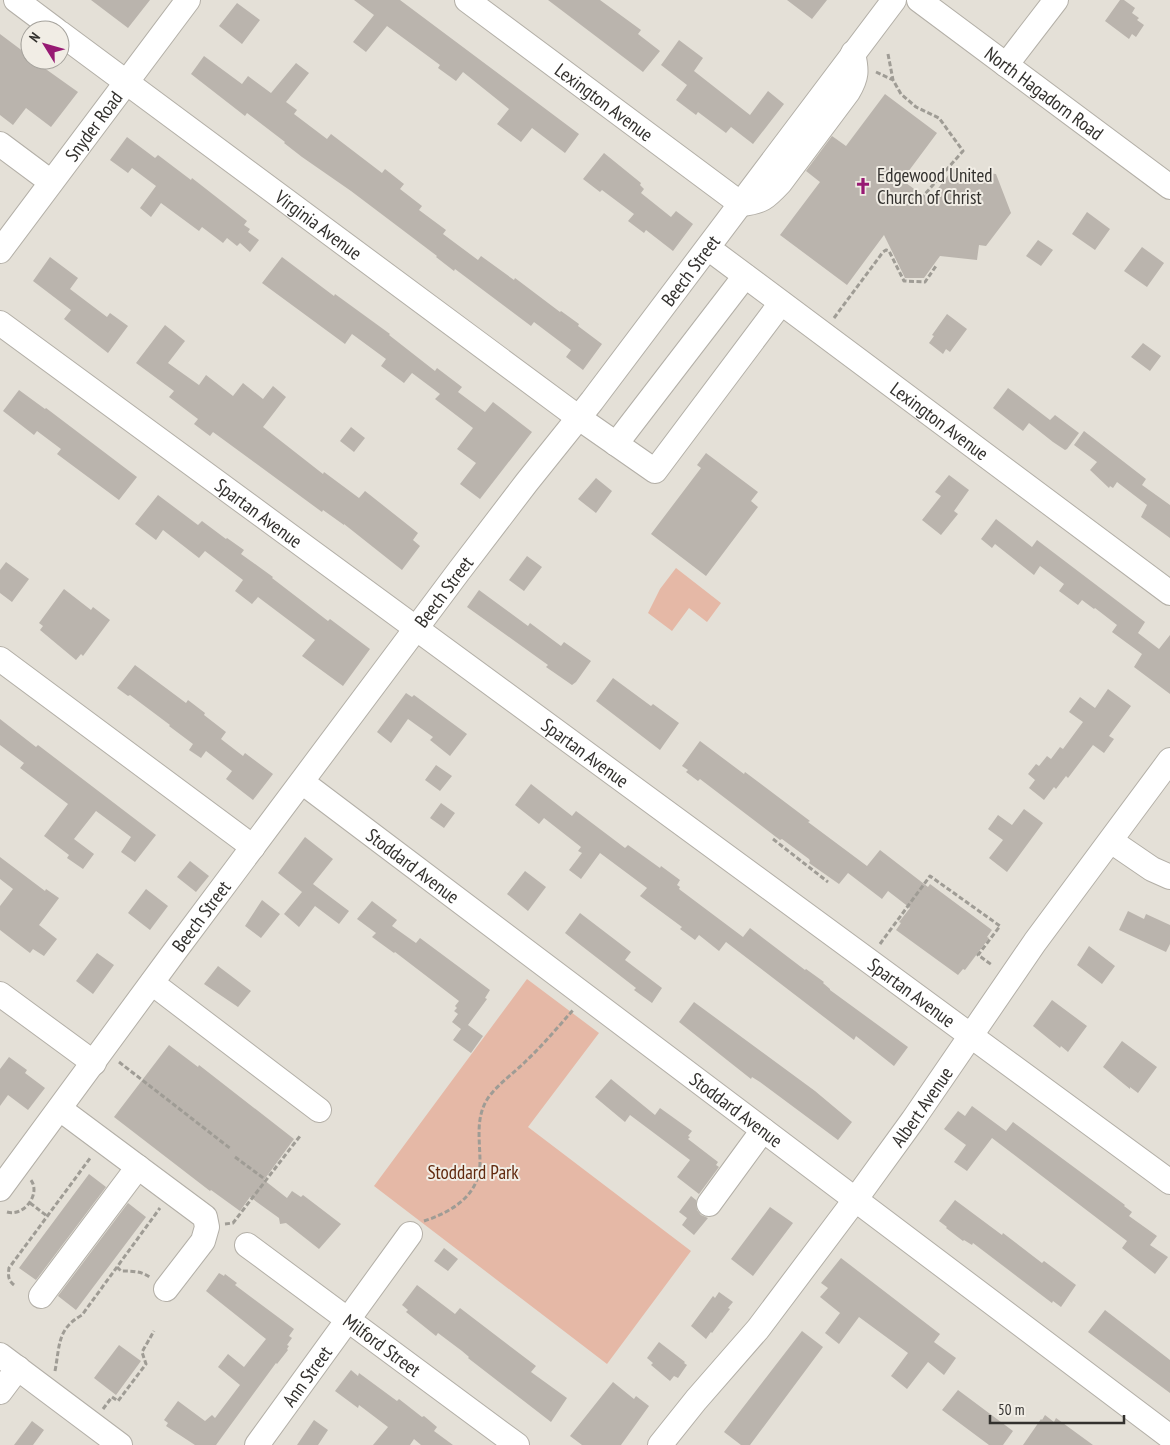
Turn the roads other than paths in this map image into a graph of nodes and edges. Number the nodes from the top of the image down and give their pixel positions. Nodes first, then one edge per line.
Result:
1 (16, 0) edge
2 (188, 0) edge
3 (467, 0) edge
4 (894, 0) edge
5 (919, 0) edge
6 (1056, 0) edge
7 (43, 20) edge
8 (70, 40) edge
9 (1006, 65) junction
10 (126, 82) junction
11 (0, 144) edge
12 (51, 182) junction
13 (1170, 187) edge
14 (741, 204) junction
15 (708, 248) junction
16 (0, 251) edge
17 (745, 276) junction
18 (781, 303) junction
19 (0, 324) edge
20 (579, 418) junction
21 (616, 444) junction
22 (1170, 593) edge
23 (416, 630) junction
24 (0, 658) edge
25 (1170, 760) edge
26 (302, 782) junction
27 (1111, 841) junction
28 (254, 847) junction
29 (1170, 877) edge
30 (152, 983) junction
31 (0, 994) edge
32 (970, 1035) junction
33 (94, 1063) junction
34 (60, 1109) junction
35 (319, 1110) dead end
36 (763, 1130) junction
37 (138, 1167) junction
38 (15, 1170) edge
39 (1170, 1182) edge
40 (0, 1189) edge
41 (855, 1200) junction
42 (709, 1204) dead end
43 (410, 1234) road end
44 (247, 1245) dead end
45 (166, 1289) road end
46 (41, 1296) dead end
47 (349, 1320) junction
48 (9, 1361) edge
49 (0, 1392) edge
50 (1170, 1438) edge
51 (120, 1445) edge
52 (257, 1445) edge
53 (517, 1445) edge
54 (660, 1445) edge

1 - 7 street
2 - 10 street, Snyder Road
3 - 14 street, Lexington Avenue
4 - 14 street, Beech Street
5 - 9 street, North Hagadorn Road
6 - 9 street
8 - 10 street, Virginia Avenue
9 - 13 street, North Hagadorn Road
10 - 12 street, Snyder Road
10 - 20 street, Virginia Avenue
11 - 12 street
12 - 16 street, Snyder Road
14 - 15 street, Beech Street
15 - 17 street, Lexington Avenue
15 - 20 street, Beech Street
17 - 18 street, Lexington Avenue
17 - 21 street
18 - 21 street, Virginia Avenue
18 - 22 street, Lexington Avenue
19 - 23 street, Spartan Avenue
20 - 21 street, Virginia Avenue
20 - 23 street, Beech Street
23 - 26 street, Beech Street
23 - 32 street, Spartan Avenue
24 - 28 street
25 - 27 street, Albert Avenue
26 - 28 street, Beech Street
26 - 36 street, Stoddard Avenue
27 - 29 street
27 - 32 street, Albert Avenue
28 - 30 street, Beech Street
30 - 33 street, Beech Street
30 - 35 street
31 - 33 street
32 - 39 street, Spartan Avenue
32 - 41 street, Albert Avenue
33 - 34 street, Beech Street
34 - 37 street
34 - 38 street, Beech Street
36 - 41 street, Stoddard Avenue
36 - 42 street
37 - 45 street
37 - 46 street
38 - 40 street, Beech Street
41 - 50 street, Stoddard Avenue
41 - 54 street, Albert Avenue
43 - 47 street, Ann Street
44 - 47 street, Milford Street
47 - 52 street, Ann Street
47 - 53 street, Milford Street
48 - 49 street
48 - 51 street

